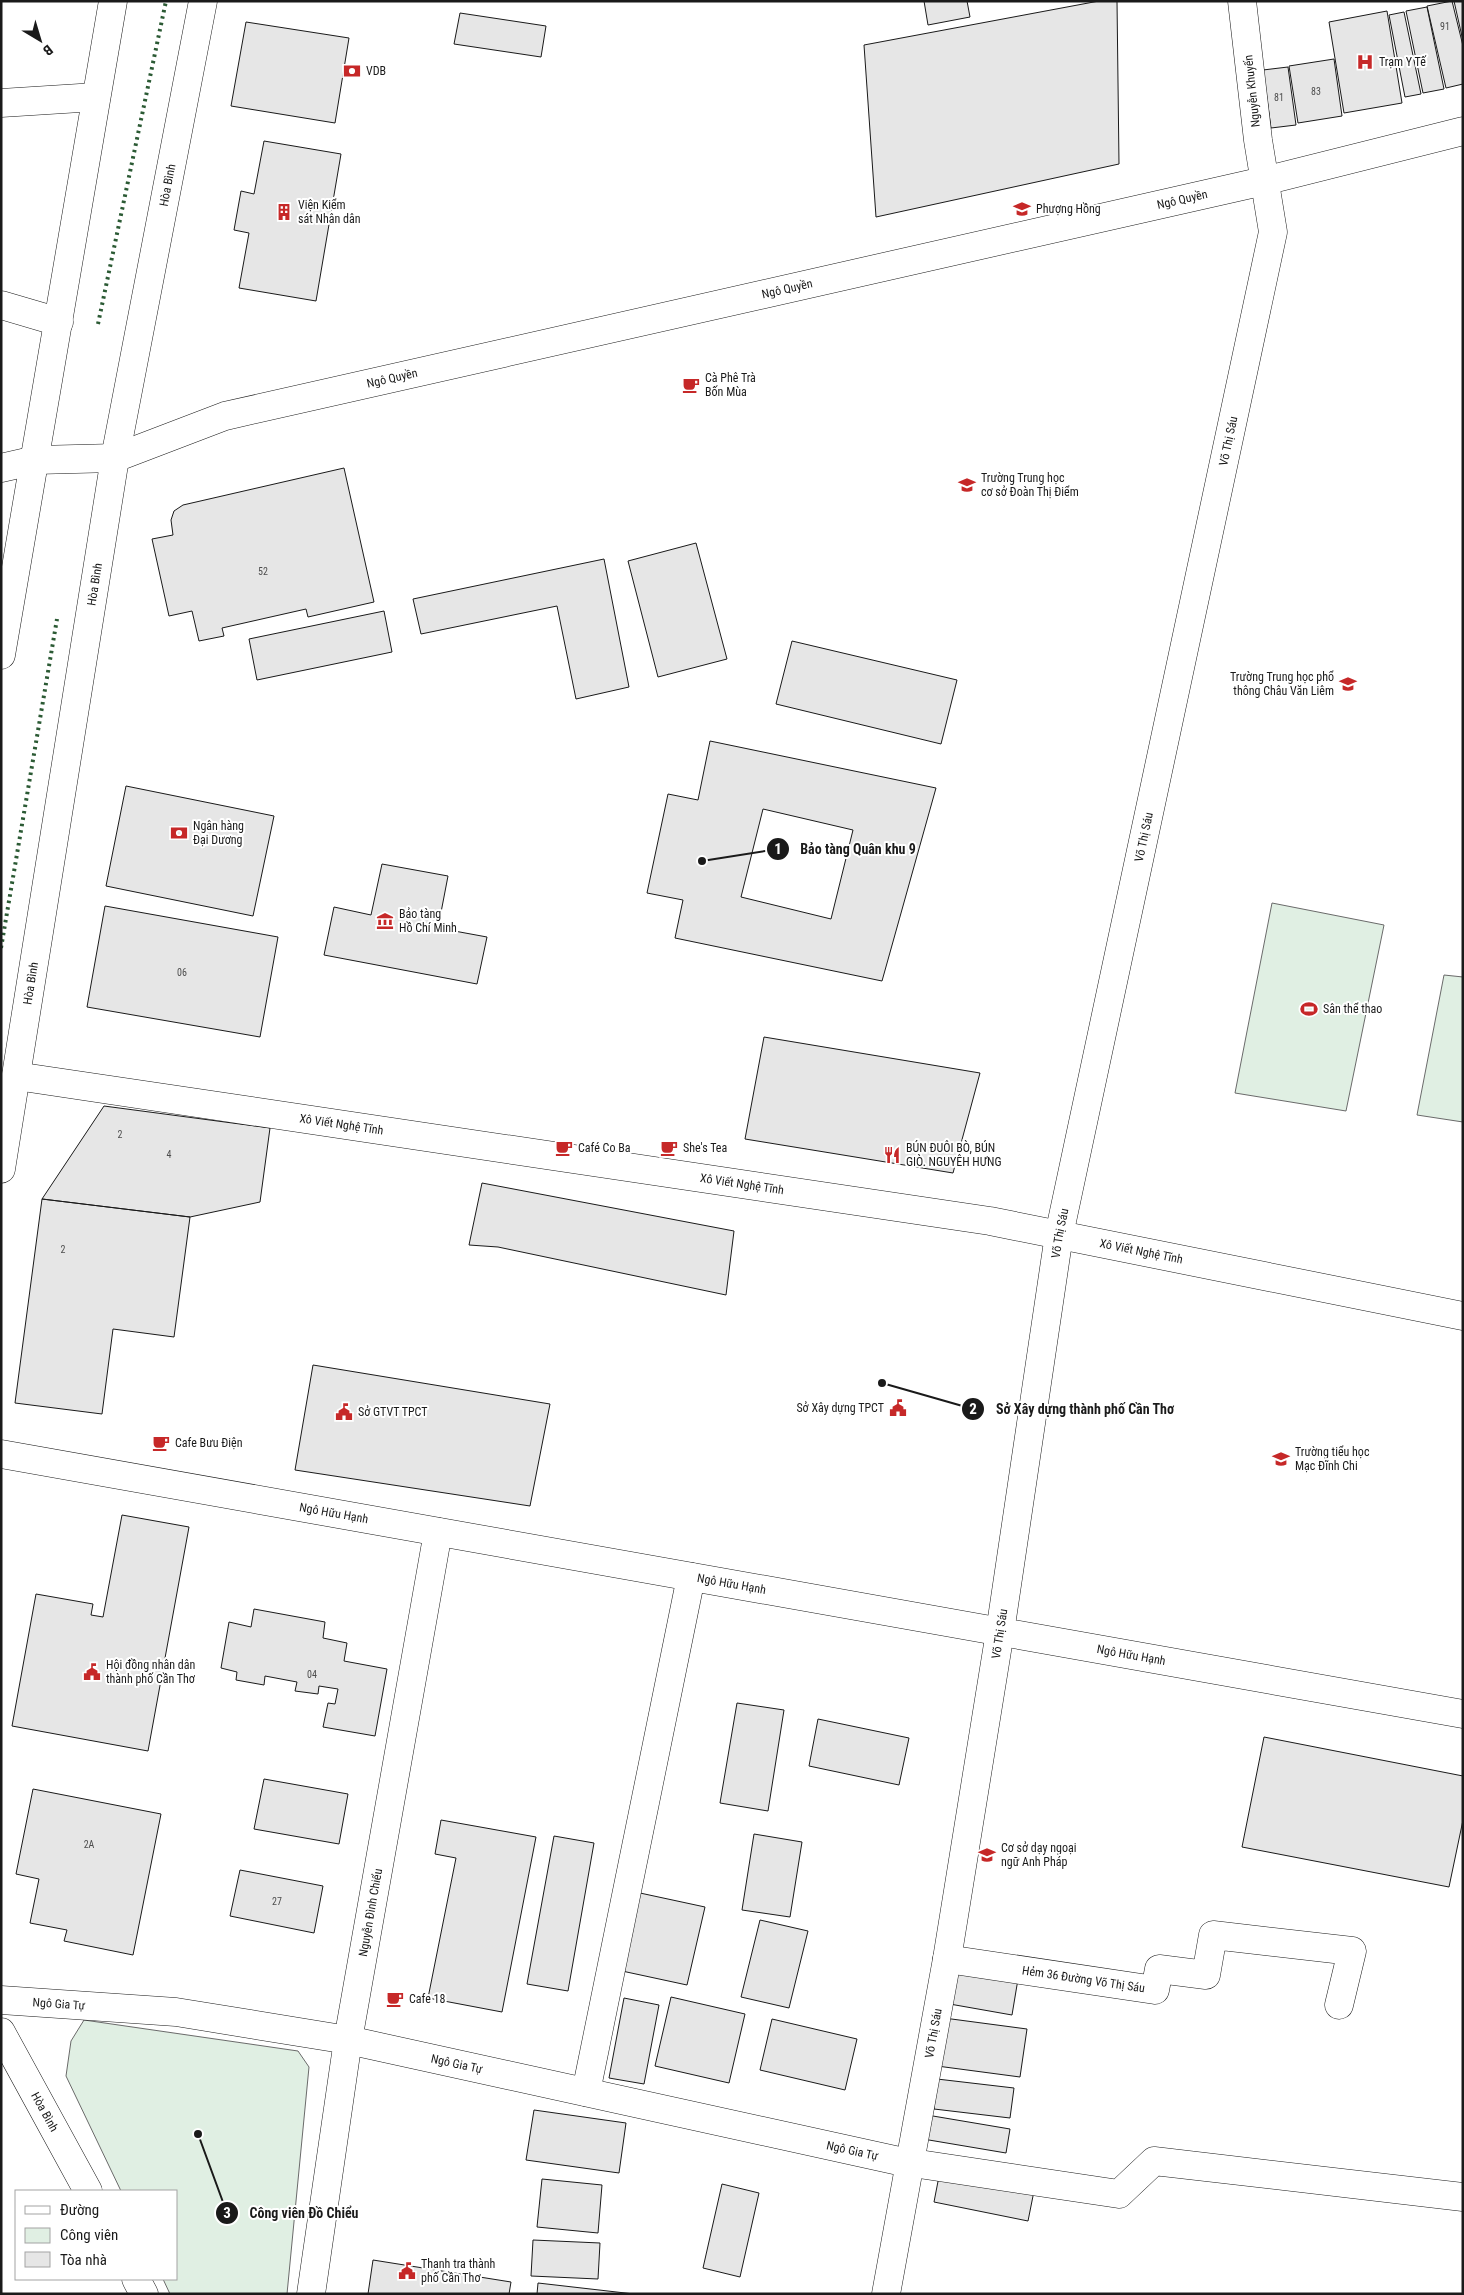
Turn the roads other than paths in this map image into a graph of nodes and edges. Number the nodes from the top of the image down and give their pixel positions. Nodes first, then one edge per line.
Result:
1 (113, 1) edge
2 (203, 1) edge
3 (1242, 1) edge
4 (96, 97) junction
5 (1, 103) edge
6 (1463, 131) edge
7 (1264, 180) junction
8 (1, 305) edge
9 (59, 322) junction
10 (115, 458) junction
11 (36, 460) junction
12 (1, 468) edge
13 (1, 654) edge
14 (16, 1076) junction
15 (1, 1169) edge
16 (1058, 1235) junction
17 (1463, 1316) edge
18 (1, 1454) edge
19 (438, 1532) junction
20 (692, 1577) junction
21 (1000, 1632) junction
22 (1463, 1714) edge
23 (947, 1959) junction
24 (1, 2000) edge
25 (1339, 2005) dead end
26 (1, 2032) edge
27 (348, 2040) junction
28 (586, 2092) junction
29 (908, 2163) junction
30 (87, 2190) edge
31 (1463, 2197) edge
32 (137, 2280) edge
33 (144, 2294) edge
34 (311, 2294) edge
35 (886, 2294) edge

1 - 4 street
2 - 10 street, Hòa Bình
3 - 7 street, Nguyễn Khuyến
4 - 5 street
4 - 9 street
6 - 7 street, Ngô Quyền
7 - 10 street, Ngô Quyền
7 - 16 street, Võ Thị Sáu
8 - 9 street
9 - 11 street
10 - 11 street, Ngô Quyền
10 - 14 street, Hòa Bình
11 - 12 street
11 - 13 street
14 - 15 street, Hòa Bình
14 - 16 street, Xô Viết Nghệ Tĩnh
16 - 17 street, Xô Viết Nghệ Tĩnh
16 - 21 street, Võ Thị Sáu
18 - 19 street, Ngô Hữu Hạnh
19 - 20 street, Ngô Hữu Hạnh
19 - 27 street, Nguyễn Đình Chiểu
20 - 21 street, Ngô Hữu Hạnh
20 - 28 street
21 - 22 street, Ngô Hữu Hạnh
21 - 23 street, Võ Thị Sáu
23 - 25 street, Hẻm 36 Đường Võ Thị Sáu
23 - 29 street, Võ Thị Sáu
24 - 27 street, Ngô Gia Tự
26 - 30 street, Hòa Bình
27 - 28 street, Ngô Gia Tự
27 - 34 street, Nguyễn Đình Chiểu
28 - 29 street, Ngô Gia Tự
29 - 31 street, Ngô Gia Tự
29 - 35 street, Võ Thị Sáu
32 - 33 street

